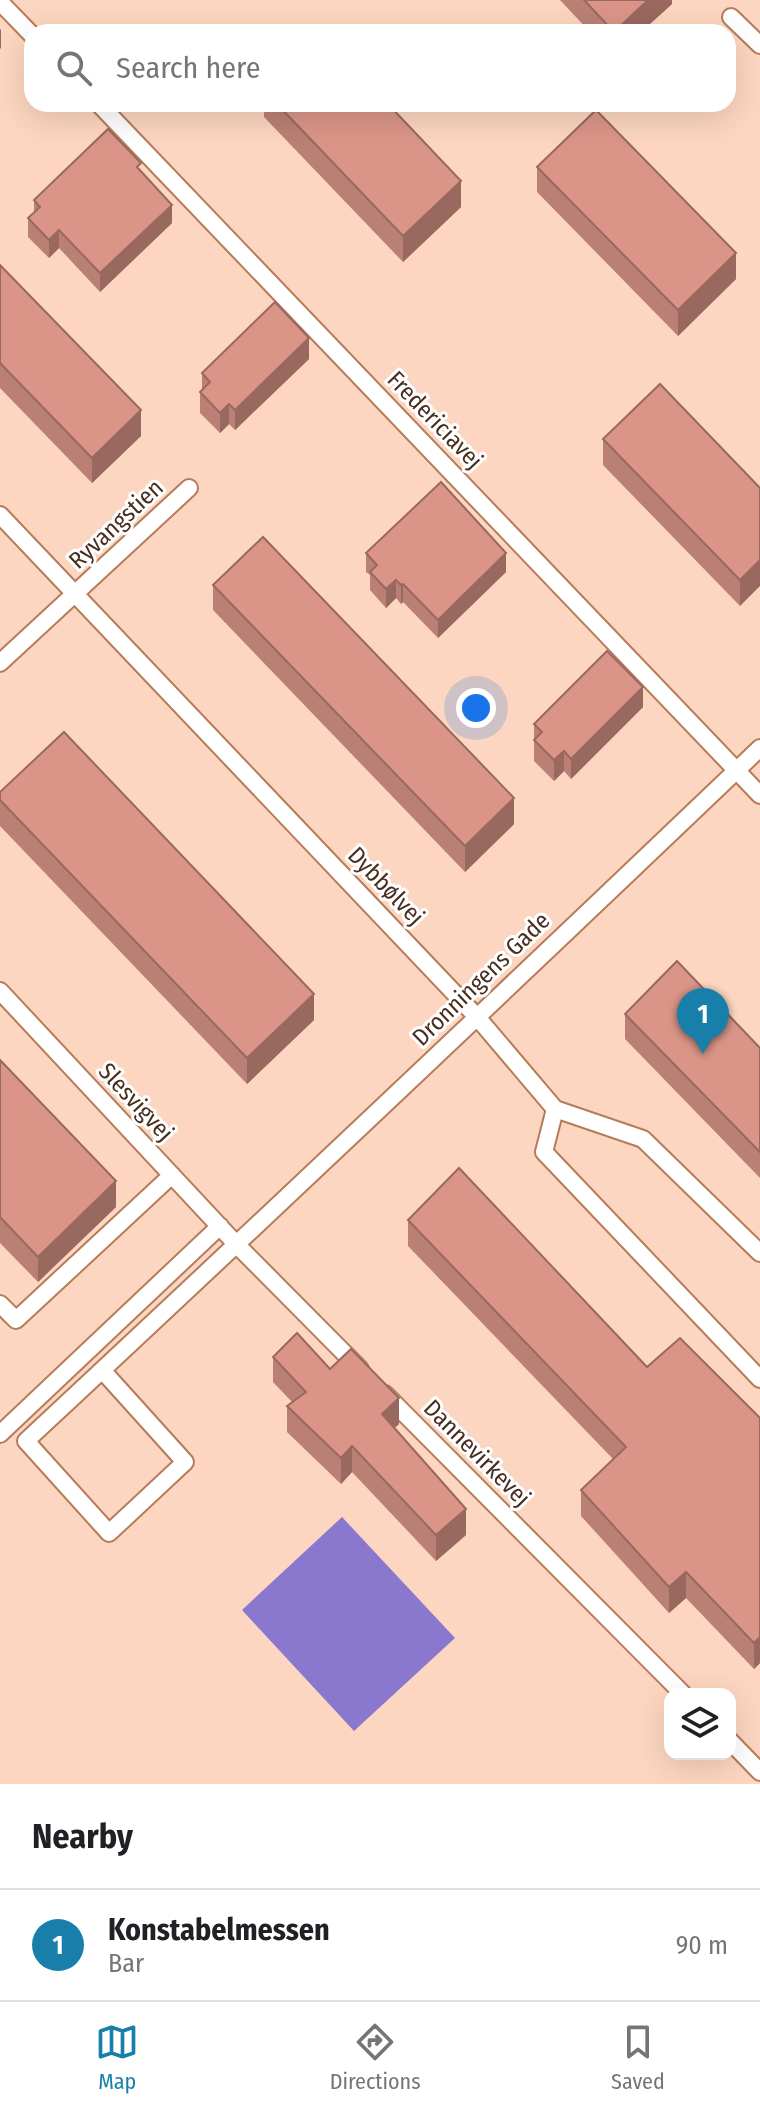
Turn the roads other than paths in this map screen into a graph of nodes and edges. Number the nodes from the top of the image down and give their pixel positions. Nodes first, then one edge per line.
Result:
1 (0, 2) edge
2 (731, 17) dead end
3 (24, 27) edge
4 (760, 45) edge
5 (107, 112) edge
6 (189, 488) dead end
7 (0, 515) edge
8 (75, 594) junction
9 (0, 663) edge
10 (760, 748) edge
11 (737, 770) junction
12 (760, 795) edge
13 (0, 991) edge
14 (477, 1017) junction
15 (555, 1109) junction
16 (172, 1175) junction
17 (220, 1226) junction
18 (237, 1245) junction
19 (760, 1253) edge
20 (0, 1304) edge
21 (102, 1370) junction
22 (760, 1379) edge
23 (0, 1434) edge
24 (677, 1688) edge
25 (736, 1747) edge
26 (760, 1772) edge

1 - 3 lane
2 - 4 lane
5 - 11 lane, Fredericiavej
6 - 8 lane, Ryvangstien
7 - 8 lane, Dybbølvej
8 - 9 lane, Ryvangstien
8 - 14 lane, Dybbølvej
10 - 11 lane, Dronningens Gade
11 - 12 lane, Fredericiavej
11 - 14 lane, Dronningens Gade
13 - 16 lane, Slesvigvej
14 - 15 lane, Dybbølvej
14 - 18 lane, Dronningens Gade
15 - 19 lane
15 - 22 lane
16 - 17 lane, Slesvigvej
16 - 20 lane
17 - 18 lane, Slesvigvej
17 - 23 lane
18 - 21 lane, Dronningens Gade
18 - 24 lane, Dannevirkevej
21 - 21 lane, Dronningens Gade
25 - 26 lane

